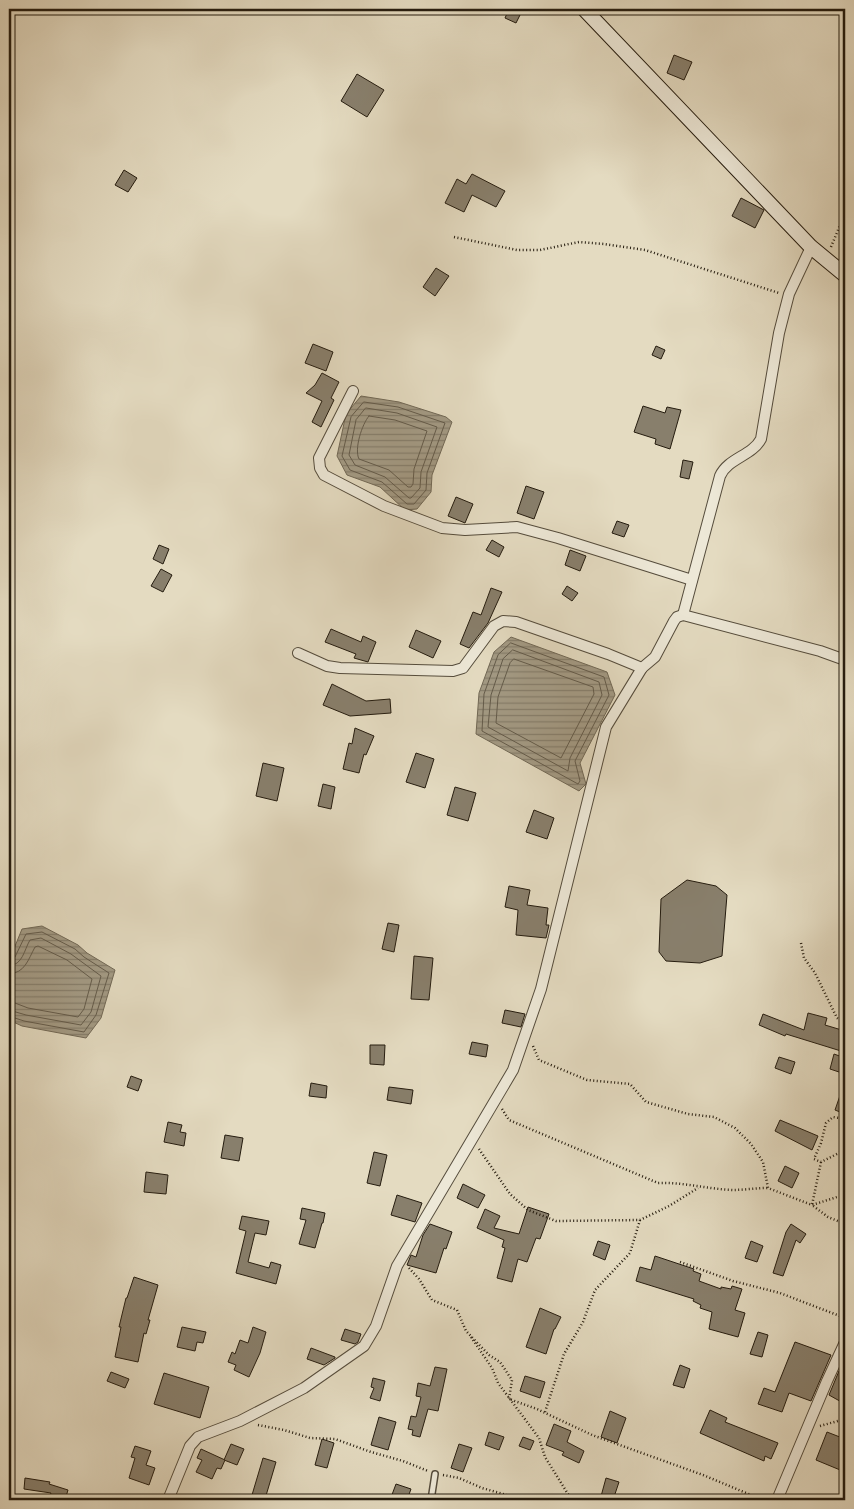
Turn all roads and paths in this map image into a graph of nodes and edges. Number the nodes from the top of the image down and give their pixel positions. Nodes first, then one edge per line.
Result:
1 (584, 9) edge
2 (845, 214) edge
3 (454, 237) dead end
4 (811, 247) junction
5 (826, 260) junction
6 (845, 276) edge
7 (789, 294) junction
8 (353, 391) dead end
9 (692, 580) junction
10 (683, 615) junction
11 (298, 653) dead end
12 (845, 660) edge
13 (642, 668) junction
14 (801, 943) dead end
15 (845, 1024) edge
16 (526, 1031) junction
17 (496, 1099) junction
18 (845, 1119) edge
19 (472, 1138) junction
20 (845, 1150) edge
21 (821, 1162) junction
22 (700, 1187) junction
23 (768, 1188) junction
24 (845, 1200) edge
25 (812, 1205) junction
26 (640, 1220) junction
27 (845, 1224) edge
28 (401, 1260) junction
29 (680, 1262) dead end
30 (845, 1318) edge
31 (466, 1332) junction
32 (845, 1342) edge
33 (509, 1399) junction
34 (545, 1412) junction
35 (845, 1419) edge
36 (240, 1421) junction
37 (809, 1423) junction
38 (435, 1474) junction
39 (168, 1500) edge
40 (431, 1500) edge
41 (524, 1500) edge
42 (580, 1500) edge
43 (763, 1500) edge
44 (777, 1500) edge

1 - 4 main road
2 - 5 path
3 - 7 path
4 - 5 main road
4 - 7 street
5 - 6 main road
7 - 9 street
8 - 9 street
9 - 10 street
10 - 12 street
10 - 13 street
11 - 13 street
13 - 16 street
14 - 15 path
16 - 17 street
16 - 23 path
17 - 19 street
17 - 22 path
18 - 21 path
19 - 26 path
19 - 28 street
20 - 21 path
21 - 25 path
22 - 23 path
22 - 26 path
23 - 25 path
24 - 25 path
25 - 27 path
26 - 34 path
28 - 31 path
28 - 36 street
29 - 30 path
31 - 33 path
31 - 33 path
32 - 37 street
33 - 34 path
33 - 42 path
34 - 43 path
35 - 37 path
36 - 38 path
36 - 39 street
37 - 44 street
38 - 40 lane
38 - 41 path

